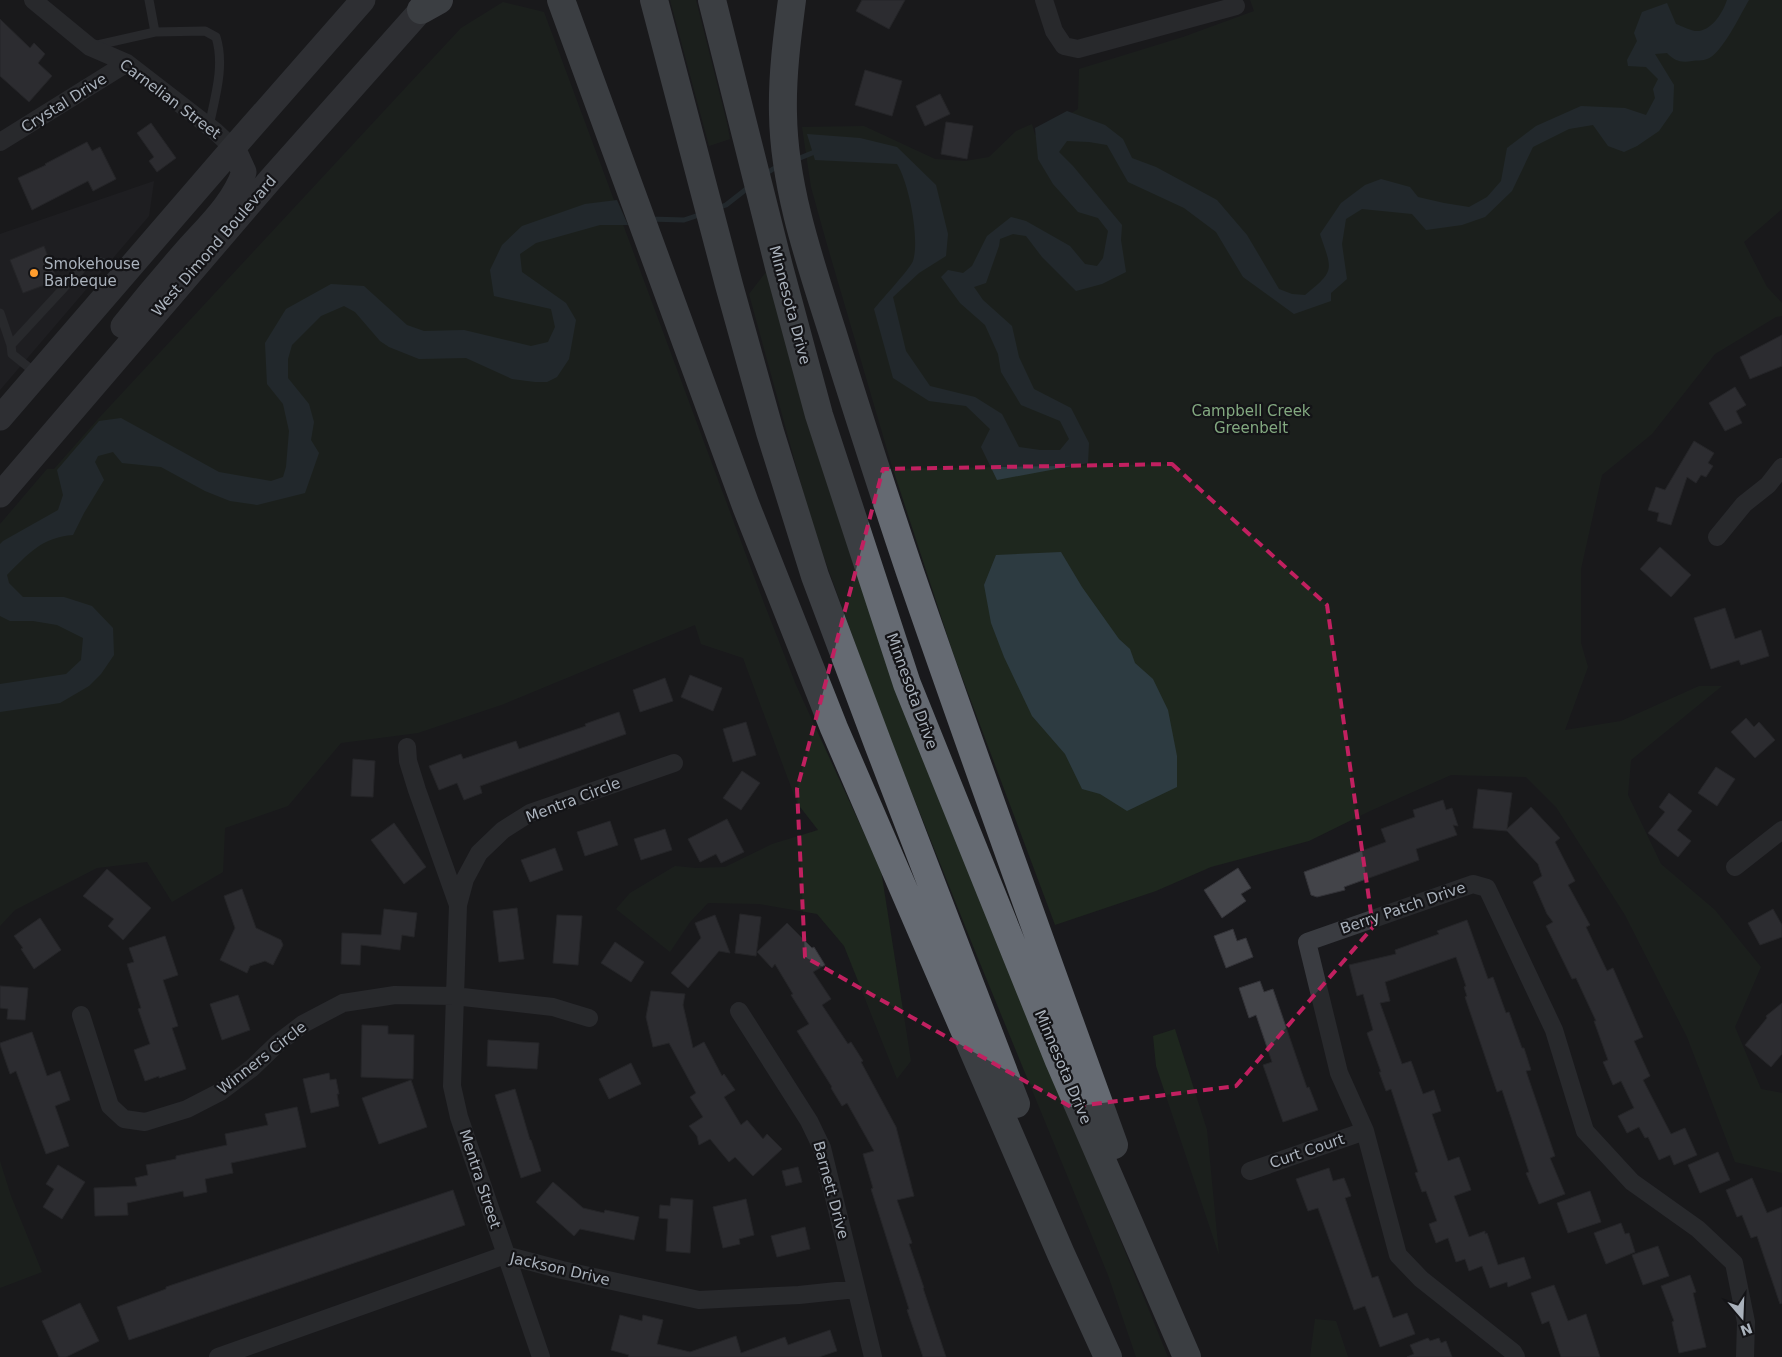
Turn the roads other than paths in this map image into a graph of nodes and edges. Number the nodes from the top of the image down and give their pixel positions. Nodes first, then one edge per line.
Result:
1 (149, 0) edge
2 (363, 0) edge
3 (654, 0) edge
4 (712, 0) edge
5 (792, 0) edge
6 (1044, 0) edge
7 (560, 2) edge
8 (43, 3) edge
9 (430, 3) edge
10 (1236, 6) dead end
11 (155, 32) junction
12 (90, 47) junction
13 (126, 63) junction
14 (209, 126) junction
15 (0, 142) edge
16 (233, 148) junction
17 (124, 275) junction
18 (0, 313) edge
19 (11, 345) junction
20 (118, 358) junction
21 (38, 374) junction
22 (0, 418) edge
23 (1782, 467) edge
24 (0, 495) edge
25 (1717, 537) dead end
26 (407, 747) dead end
27 (674, 763) dead end
28 (1782, 830) edge
29 (1735, 867) dead end
30 (458, 905) junction
31 (454, 996) junction
32 (739, 1011) dead end
33 (81, 1015) dead end
34 (589, 1018) dead end
35 (1365, 1130) junction
36 (1250, 1172) dead end
37 (505, 1255) junction
38 (856, 1289) junction
39 (237, 1354) edge
40 (218, 1357) edge
41 (541, 1357) edge
42 (873, 1357) edge
43 (1108, 1357) edge
44 (1113, 1357) edge
45 (1187, 1357) edge
46 (1516, 1357) edge
47 (1745, 1357) edge

1 - 11 lane
2 - 16 main road
3 - 44 highway
4 - 45 highway, Minnesota Drive
5 - 45 highway
6 - 10 street
7 - 43 highway
8 - 12 street, Carnelian Street
9 - 20 main road, West Dimond Boulevard
11 - 12 lane
11 - 14 lane
12 - 13 street, Carnelian Street
13 - 14 street, Carnelian Street
13 - 15 street, Crystal Drive
14 - 16 street, Carnelian Street
16 - 17 main road
16 - 20 main road
17 - 19 lane
17 - 21 main road
18 - 19 lane
19 - 21 lane
20 - 24 main road, West Dimond Boulevard
21 - 22 main road
23 - 25 street
26 - 30 street
27 - 30 street, Mentra Circle
28 - 29 street
30 - 31 street, Mentra Circle
31 - 33 street, Winners Circle
31 - 34 street, Winners Circle
31 - 37 street, Mentra Street
32 - 38 street, Barnett Drive
35 - 36 street, Curt Court
35 - 46 street, Berry Patch Drive
35 - 47 street, Berry Patch Drive
37 - 38 street, Jackson Drive
37 - 39 street, Jackson Drive
37 - 41 street, Mentra Street
38 - 42 street, Barnett Drive
39 - 40 street, Jackson Drive

